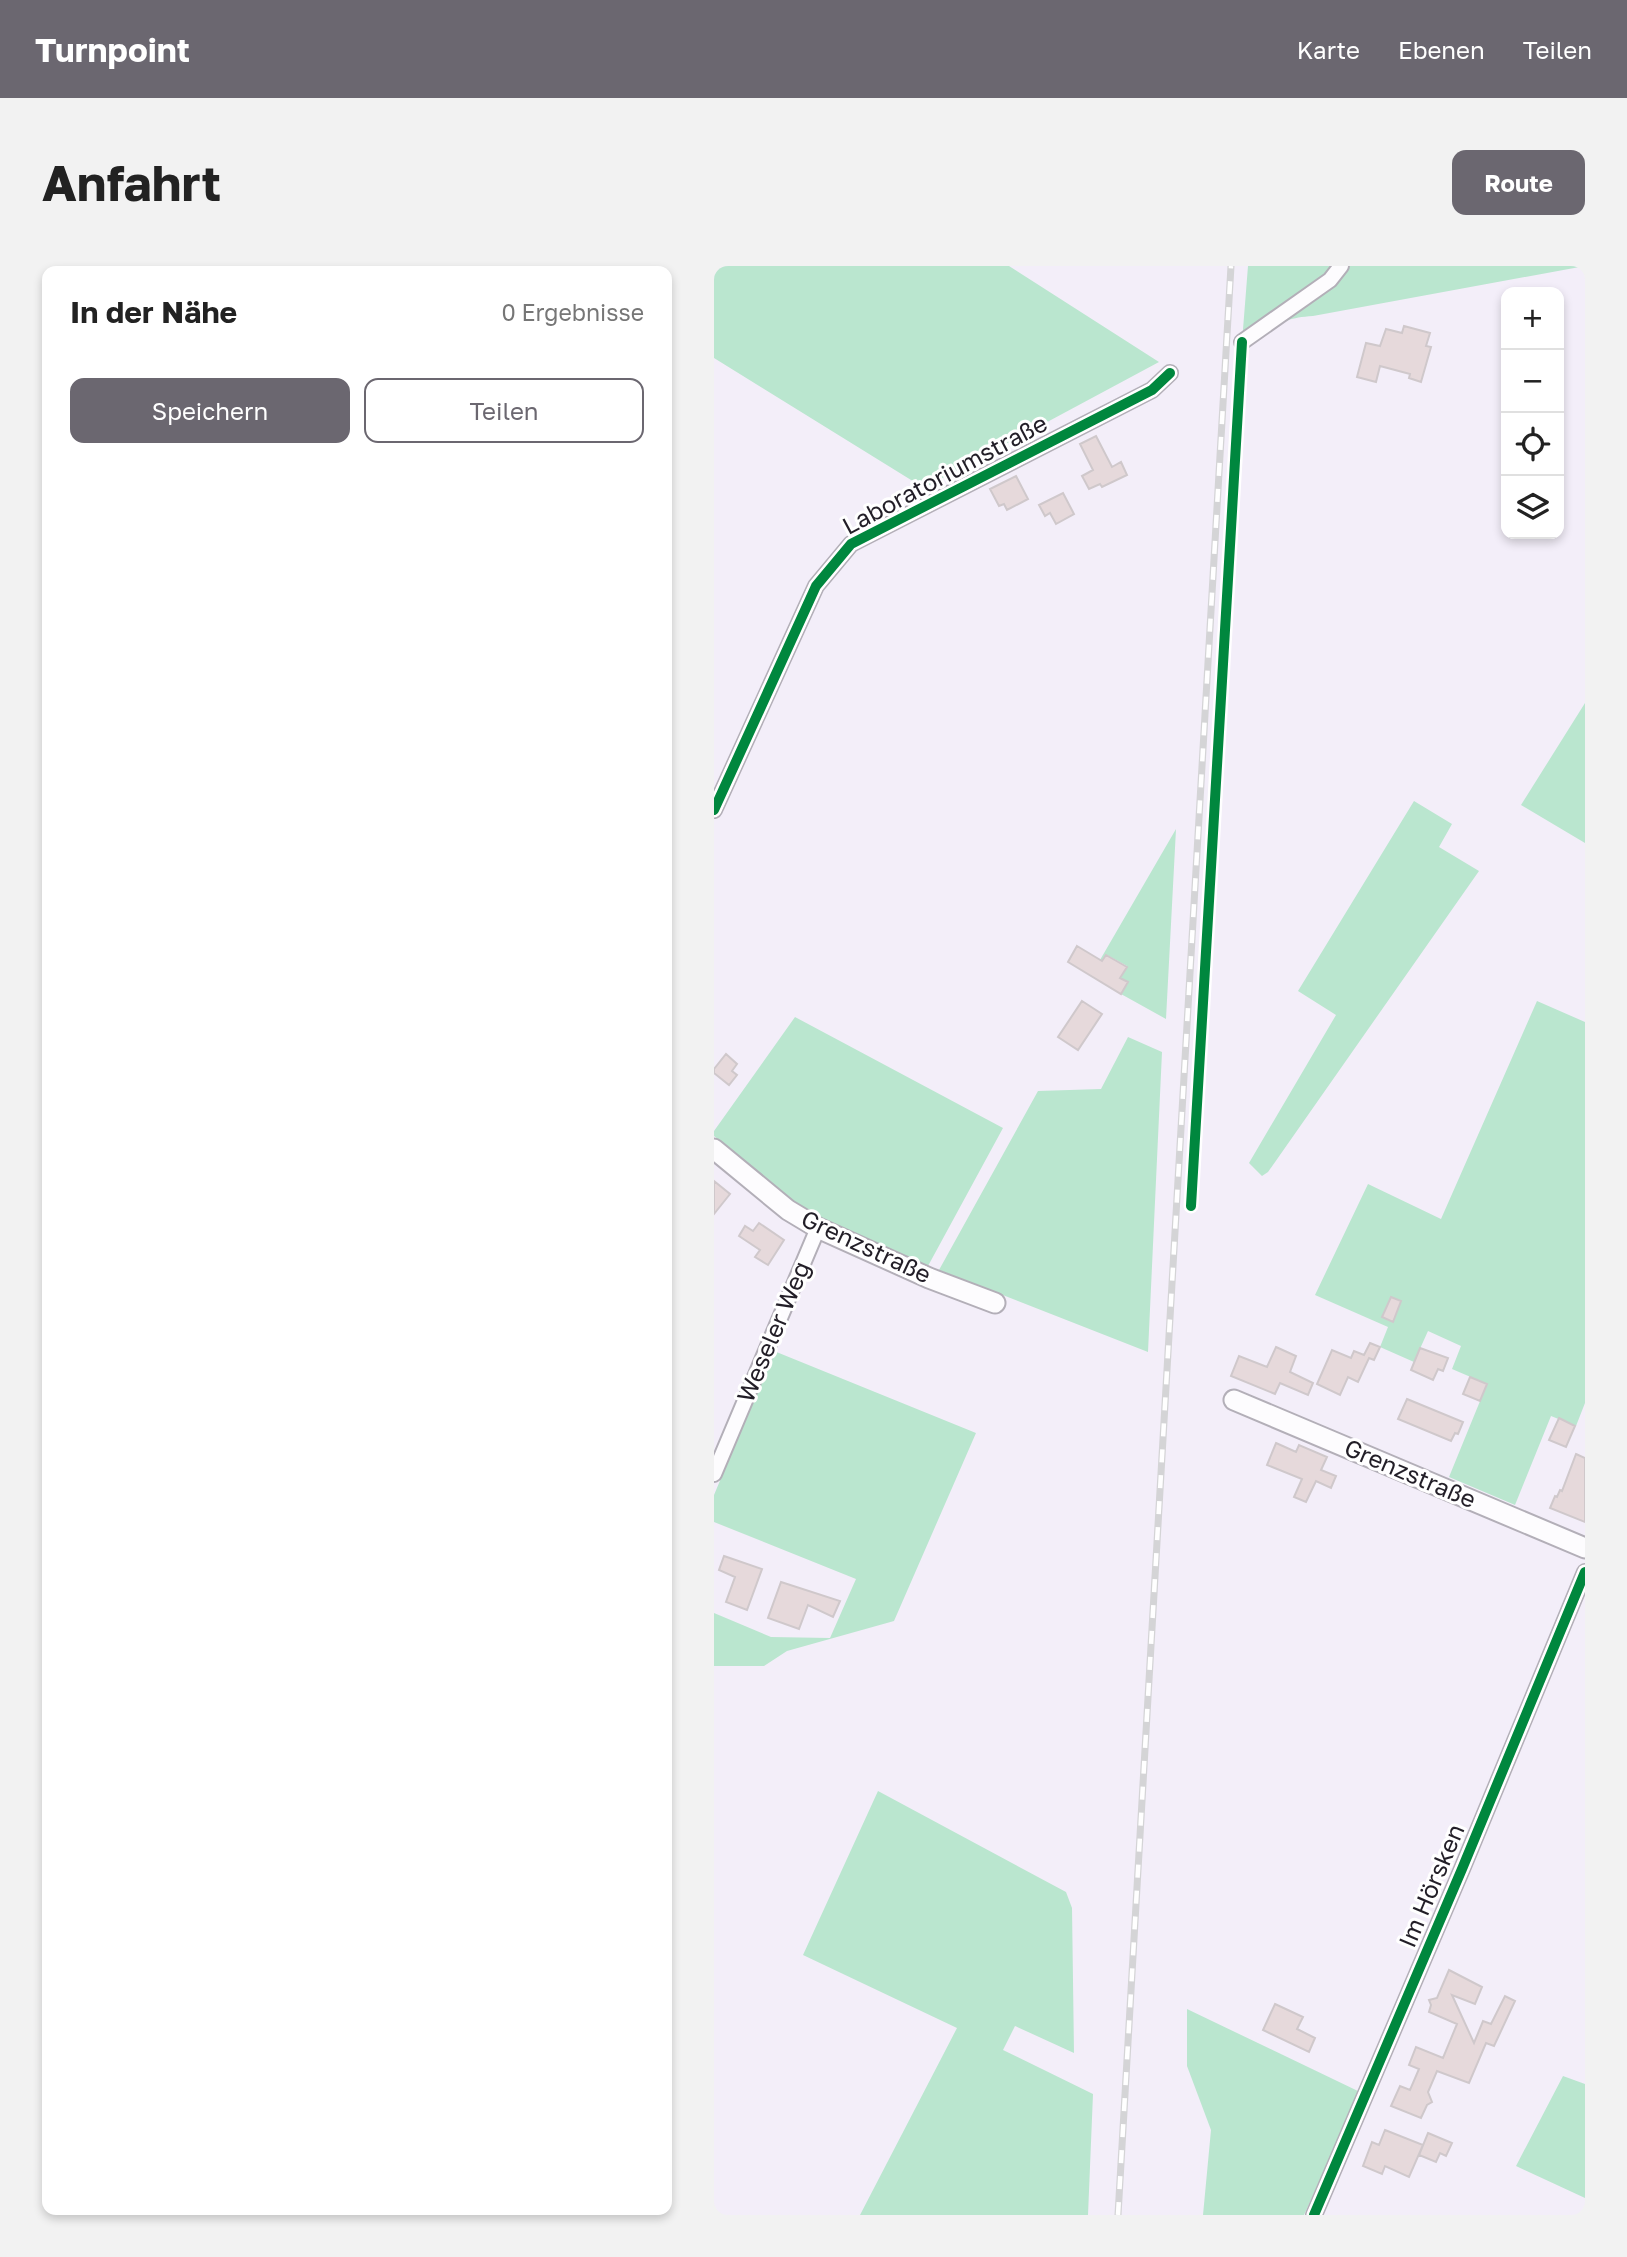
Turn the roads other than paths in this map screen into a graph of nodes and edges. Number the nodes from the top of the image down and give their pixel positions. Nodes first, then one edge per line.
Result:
1 (1341, 266) edge
2 (1242, 342) dead end
3 (1170, 373) dead end
4 (714, 810) edge
5 (714, 1149) edge
6 (818, 1228) junction
7 (995, 1303) dead end
8 (1234, 1400) dead end
9 (714, 1474) edge
10 (1585, 1548) edge
11 (1585, 1572) edge
12 (1314, 2215) edge

1 - 2 street
3 - 4 street, Laboratoriumstraße
5 - 6 street, Grenzstraße
6 - 7 street, Grenzstraße
6 - 9 street, Weseler Weg
8 - 10 street, Grenzstraße
11 - 12 street, Im Hörsken

